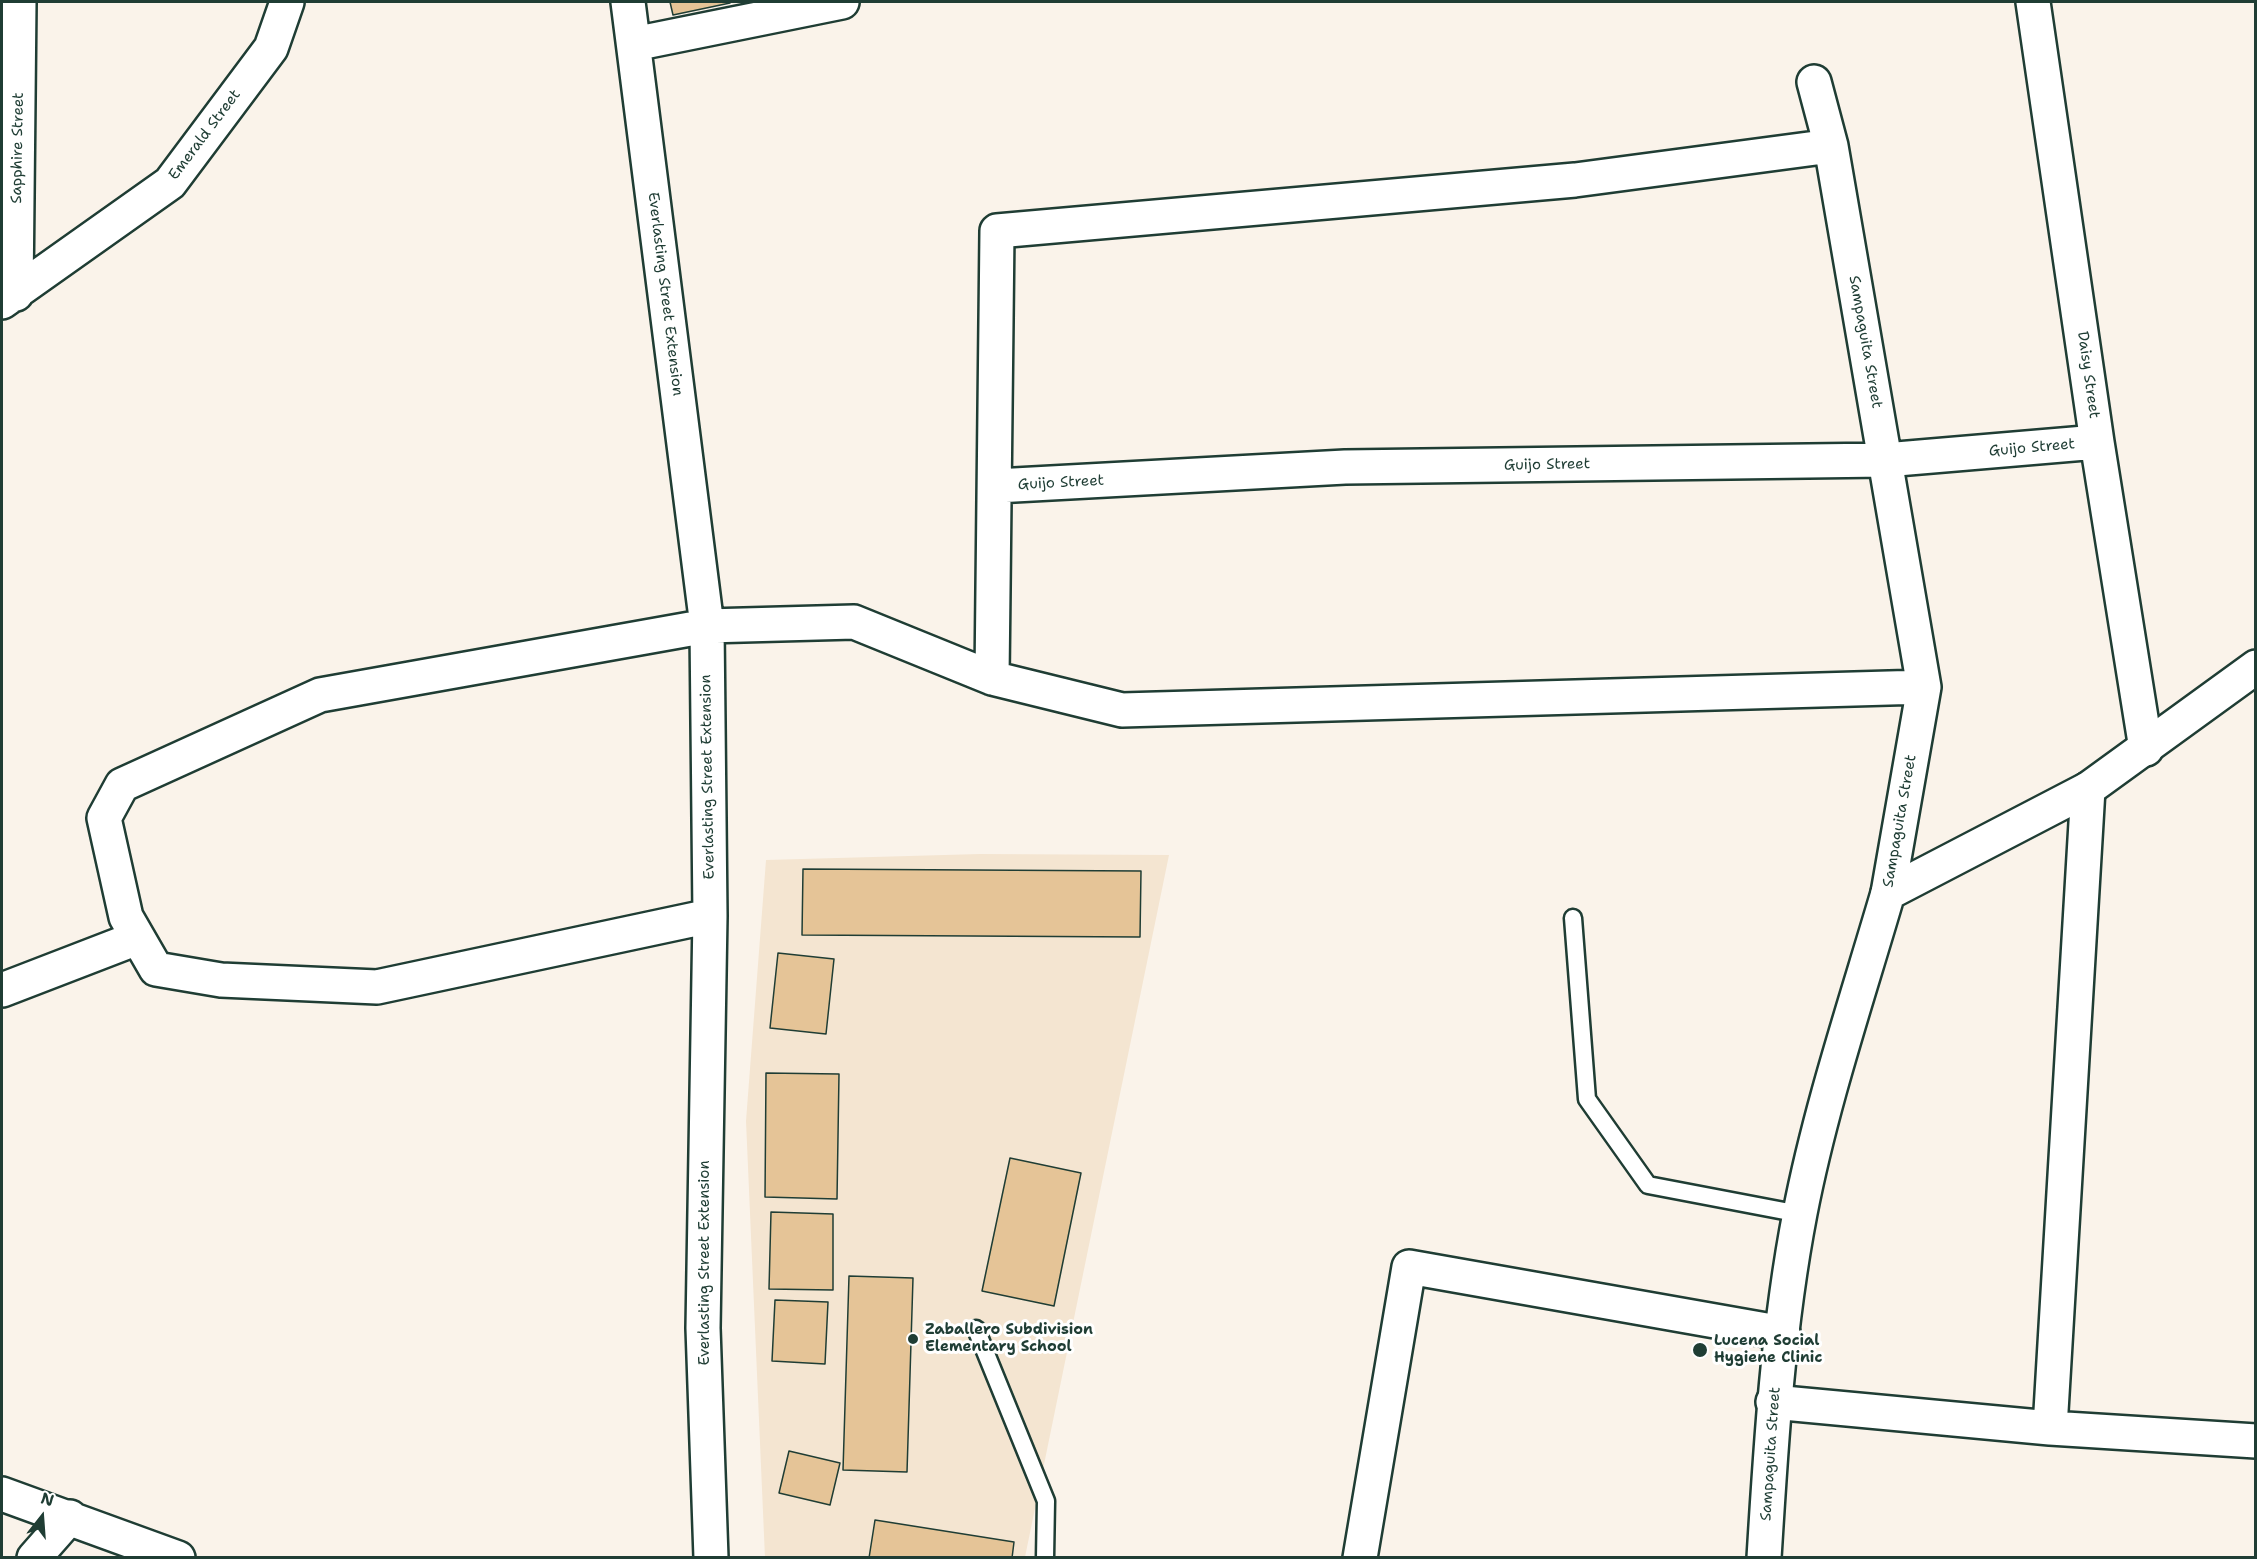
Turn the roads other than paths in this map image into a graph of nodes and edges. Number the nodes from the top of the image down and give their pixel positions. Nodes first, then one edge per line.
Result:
1 (19, 2) edge
2 (287, 2) edge
3 (628, 2) edge
4 (842, 2) edge
5 (2033, 2) edge
6 (634, 44) junction
7 (1814, 82) dead end
8 (1831, 146) junction
9 (9, 298) edge
10 (2097, 442) junction
11 (1886, 460) junction
12 (996, 486) junction
13 (707, 626) junction
14 (2256, 667) edge
15 (992, 678) junction
16 (1924, 687) junction
17 (2146, 749) junction
18 (2088, 789) junction
19 (1888, 892) junction
20 (710, 916) junction
21 (1573, 918) dead end
22 (137, 938) junction
23 (2, 990) edge
24 (1800, 1214) junction
25 (976, 1329) dead end
26 (1783, 1333) junction
27 (1773, 1402) junction
28 (2050, 1428) junction
29 (2256, 1440) edge
30 (2, 1494) edge
31 (70, 1517) junction
32 (34, 1557) edge
33 (177, 1557) edge
34 (711, 1557) edge
35 (1045, 1557) edge
36 (1360, 1557) edge
37 (1764, 1557) edge

1 - 9 street, Sapphire Street
2 - 9 street, Emerald Street
3 - 6 street, Everlasting Street Extension
4 - 6 street
5 - 10 street, Daisy Street
6 - 13 street, Everlasting Street Extension
7 - 8 street, Sampaguita Street
8 - 11 street, Sampaguita Street
8 - 12 street
10 - 11 street, Guijo Street
10 - 17 street, Daisy Street
11 - 12 street, Guijo Street
11 - 16 street, Sampaguita Street
12 - 15 street
13 - 15 street
13 - 20 street, Everlasting Street Extension
13 - 22 street
14 - 17 street
15 - 16 street
16 - 19 street, Sampaguita Street
17 - 18 street
18 - 19 street
18 - 28 street
19 - 24 street, Sampaguita Street
20 - 22 street
20 - 34 street, Everlasting Street Extension
21 - 24 lane
22 - 23 street
24 - 26 street, Sampaguita Street
25 - 35 lane
26 - 27 street, Sampaguita Street
26 - 36 street
27 - 28 street
27 - 37 street, Sampaguita Street
28 - 29 street
30 - 31 street
31 - 32 street
31 - 33 street

